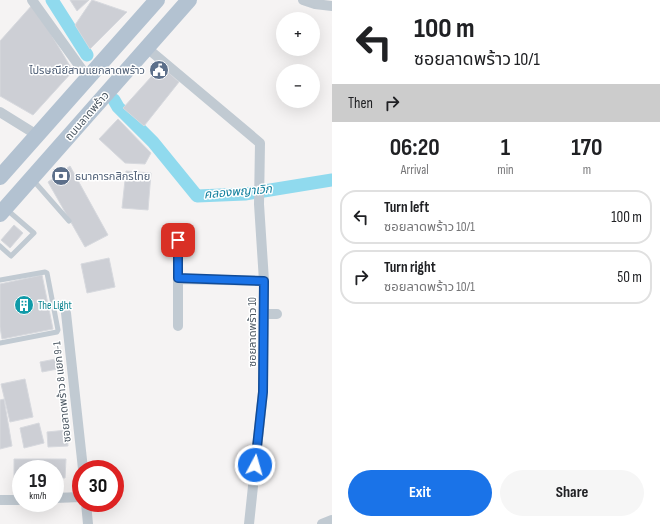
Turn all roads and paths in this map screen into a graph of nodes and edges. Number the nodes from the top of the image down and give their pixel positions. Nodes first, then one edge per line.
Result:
1 (32, 0) edge
2 (157, 0) edge
3 (189, 0) edge
4 (303, 0) edge
5 (332, 6) edge
6 (147, 48) junction
7 (88, 78) junction
8 (59, 110) junction
9 (0, 112) edge
10 (78, 126) junction
11 (37, 135) junction
12 (14, 161) junction
13 (0, 177) edge
14 (32, 178) junction
15 (3, 211) edge
16 (69, 221) dead end
17 (178, 240) dead end
18 (0, 246) edge
19 (178, 278) junction
20 (0, 280) edge
21 (264, 281) junction
22 (66, 313) dead end
23 (264, 314) junction
24 (277, 314) dead end
25 (178, 326) dead end
26 (0, 343) edge
27 (82, 460) edge
28 (0, 500) edge
29 (12, 500) edge
30 (87, 512) edge
31 (332, 520) edge
32 (88, 524) edge
33 (249, 524) edge
34 (322, 524) edge

1 - 7 street
2 - 7 main road
3 - 6 main road, ถนนลาดพร้าว
4 - 5 street
6 - 10 main road, ถนนลาดพร้าว
6 - 21 street, ซอยลาดพร้าว 10
7 - 8 main road
8 - 10 main road
8 - 11 main road
9 - 11 street
10 - 14 main road, ถนนลาดพร้าว
11 - 12 main road
12 - 13 main road
12 - 14 main road
14 - 15 main road, ถนนลาดพร้าว
14 - 16 lane
15 - 18 lane
17 - 19 street
19 - 21 street
19 - 25 street
20 - 26 lane
21 - 23 street, ซอยลาดพร้าว 10
22 - 27 street, ซอยลาดพร้าว 8 แยก 9-1
23 - 24 street
23 - 33 street, ซอยลาดพร้าว 10
28 - 29 street
30 - 32 street
31 - 34 street

